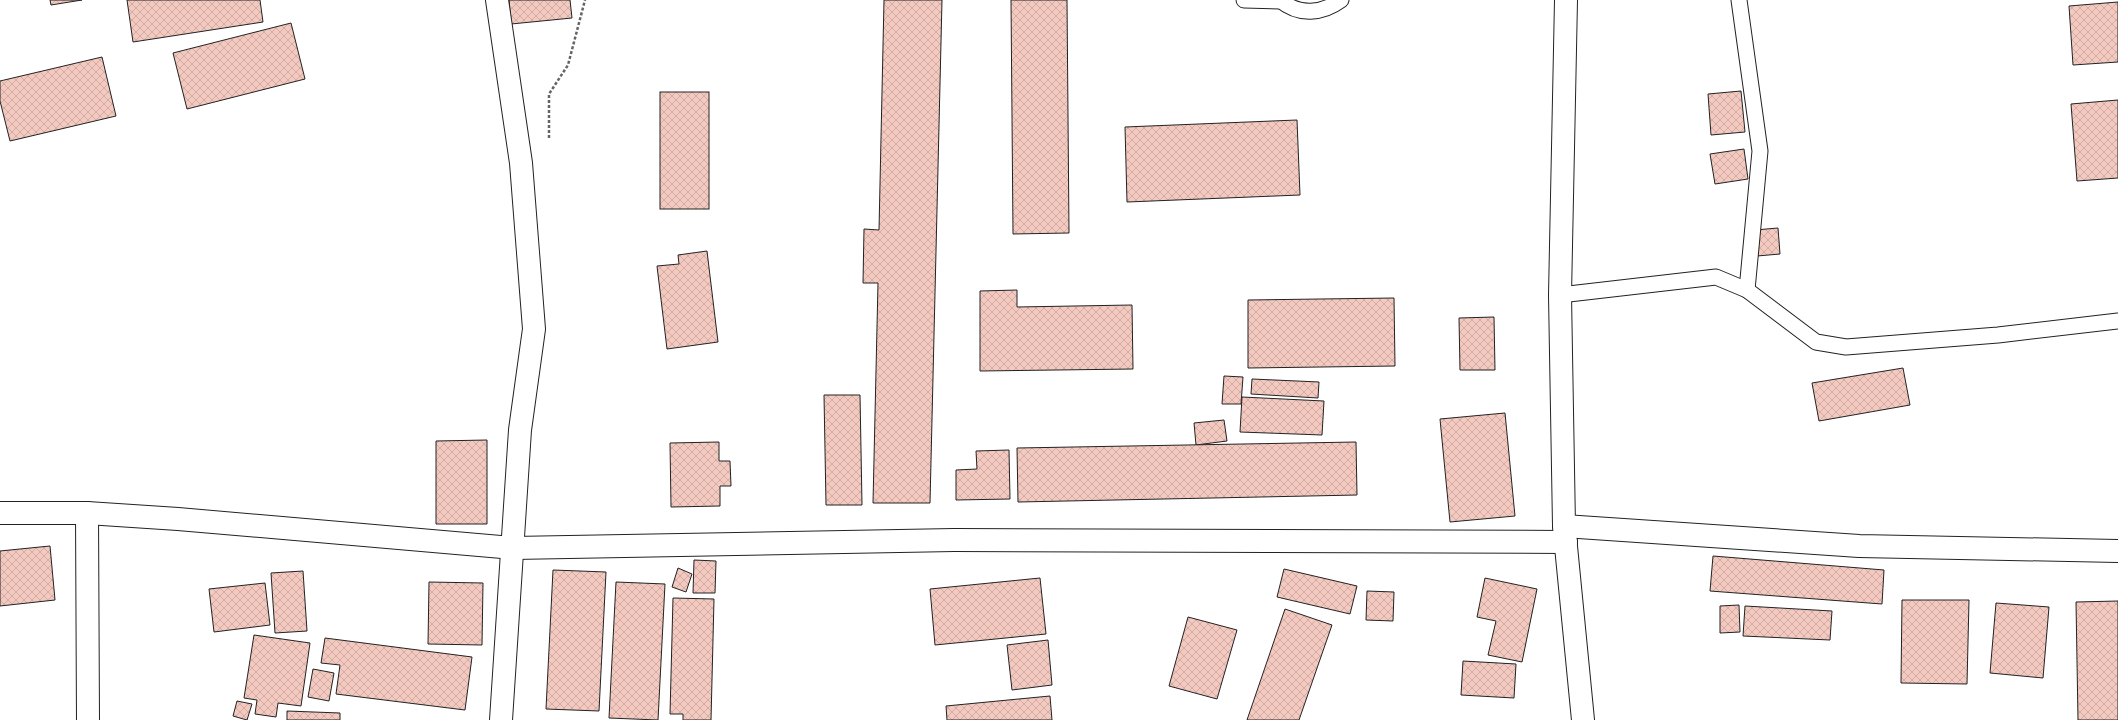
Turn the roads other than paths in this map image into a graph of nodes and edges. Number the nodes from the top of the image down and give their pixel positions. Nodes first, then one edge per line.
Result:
1 (497, 0) edge
2 (1244, 0) edge
3 (1341, 0) edge
4 (1566, 0) edge
5 (1739, 0) edge
6 (1281, 1) edge
7 (1747, 290) junction
8 (1560, 295) junction
9 (2118, 321) edge
10 (0, 513) edge
11 (87, 514) junction
12 (1565, 534) junction
13 (513, 548) junction
14 (2118, 551) edge
15 (88, 720) edge
16 (501, 720) edge
17 (1583, 720) edge

1 - 13 street
2 - 6 lane
3 - 6 lane
4 - 8 street
5 - 7 lane
7 - 8 lane
7 - 9 lane
8 - 12 street
10 - 11 street
11 - 13 street
11 - 15 street
12 - 13 street
12 - 14 street
12 - 17 street
13 - 16 street

